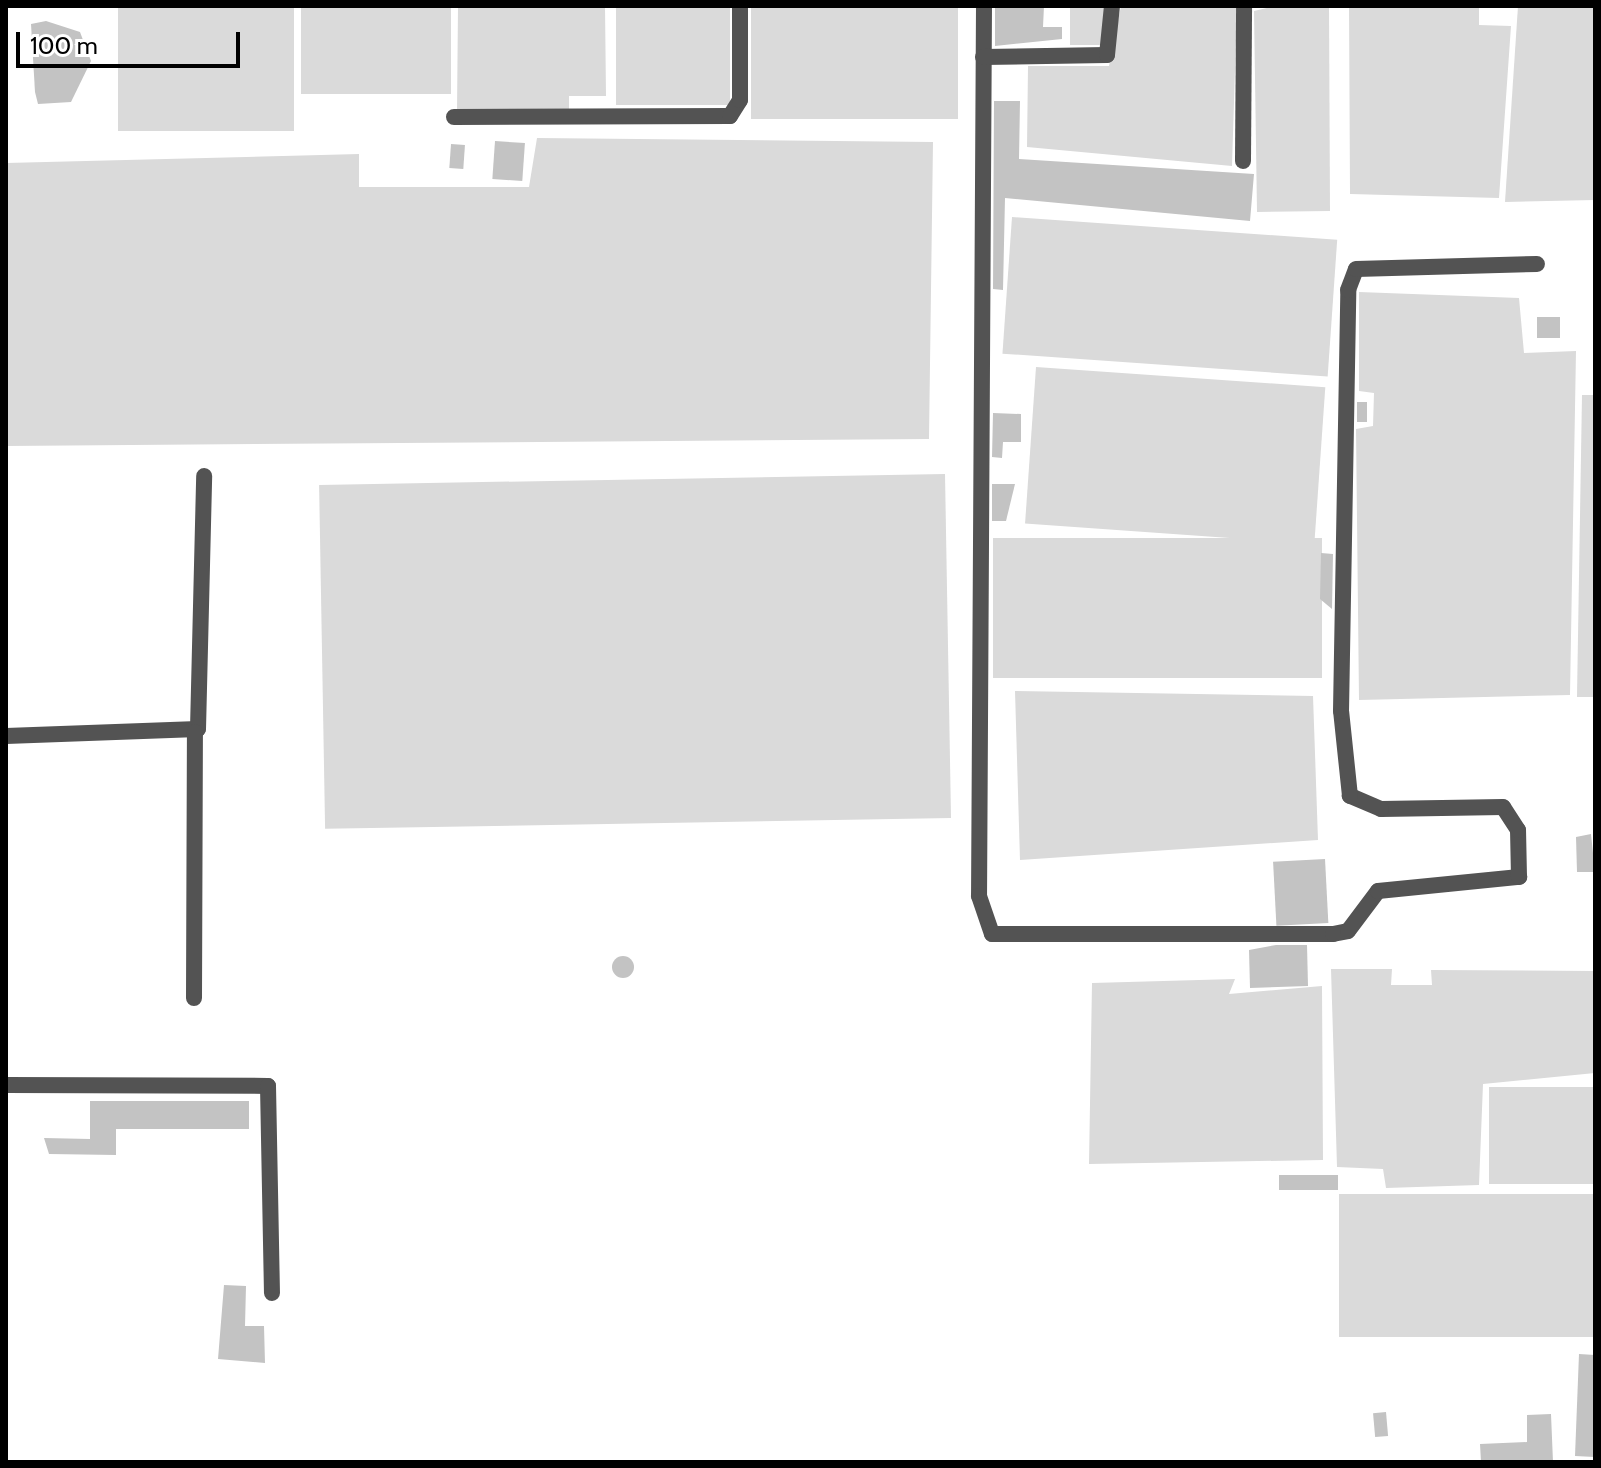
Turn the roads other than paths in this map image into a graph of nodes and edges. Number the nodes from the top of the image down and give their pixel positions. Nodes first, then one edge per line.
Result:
1 (740, 6) edge
2 (984, 6) edge
3 (1112, 6) edge
4 (1244, 6) edge
5 (983, 57) junction
6 (454, 117) dead end
7 (1243, 161) dead end
8 (1537, 264) dead end
9 (204, 476) dead end
10 (195, 732) junction
11 (6, 736) edge
12 (194, 998) dead end
13 (6, 1085) edge
14 (272, 1293) dead end

1 - 6 street
2 - 5 street
3 - 5 street
4 - 7 street
5 - 8 street
9 - 10 street
10 - 11 street
10 - 12 street
13 - 14 street

